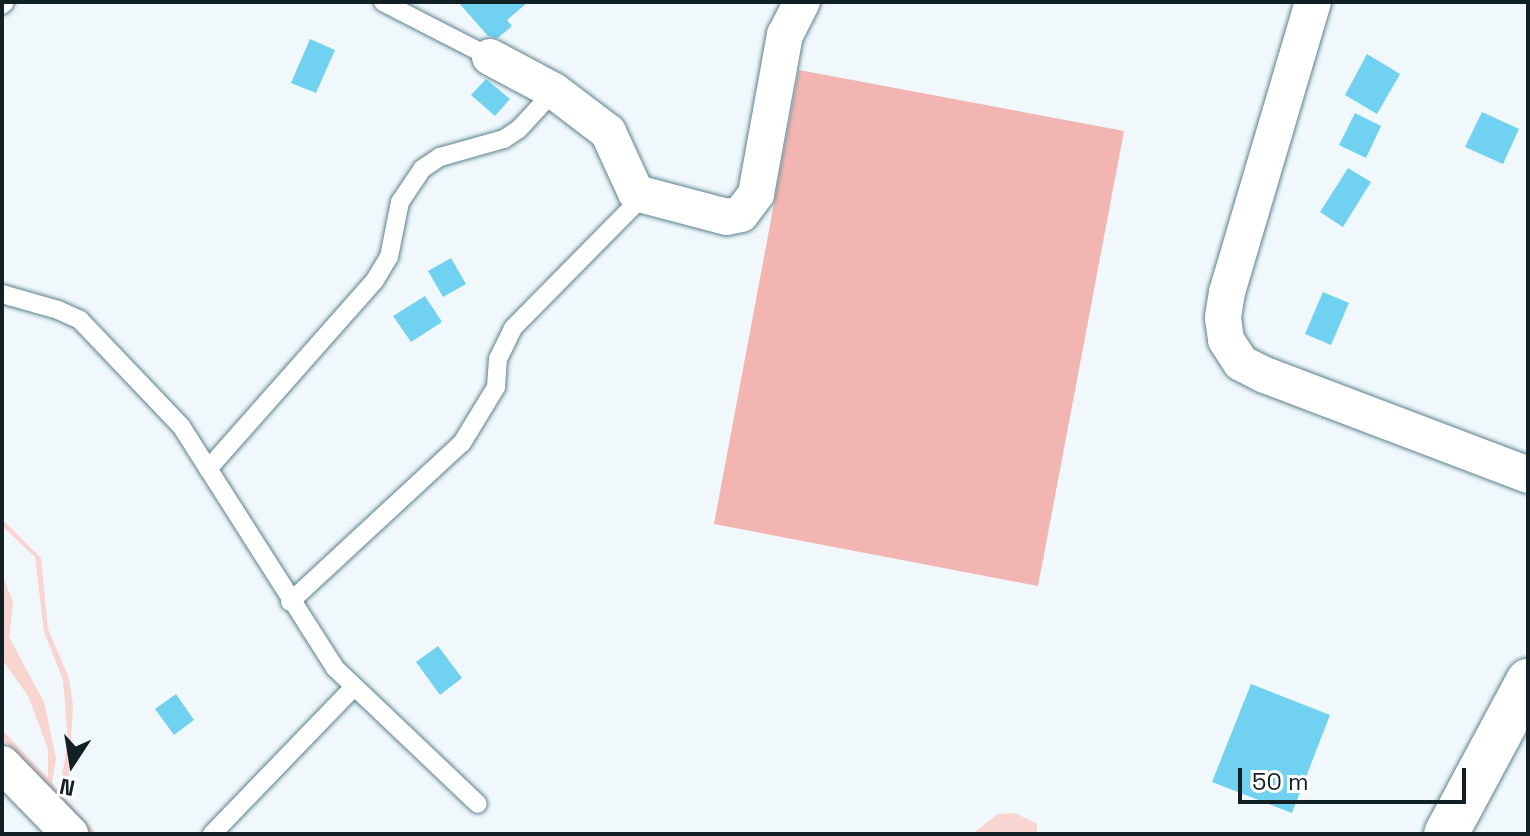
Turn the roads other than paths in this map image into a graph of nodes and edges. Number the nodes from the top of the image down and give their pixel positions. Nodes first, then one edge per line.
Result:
1 (383, 2) edge
2 (802, 2) edge
3 (1313, 2) edge
4 (490, 57) joint
5 (554, 91) junction
6 (642, 197) junction
7 (2, 294) edge
8 (208, 469) junction
9 (1528, 475) edge
10 (290, 602) junction
11 (1528, 681) edge
12 (354, 687) junction
13 (2, 764) edge
14 (478, 804) dead end
15 (70, 834) edge
16 (212, 834) edge
17 (1446, 834) edge

1 - 4 lane
2 - 6 street
3 - 9 street
4 - 5 street
5 - 6 street
5 - 8 lane
6 - 10 lane
7 - 8 lane
8 - 10 lane
10 - 12 lane
11 - 17 street
12 - 14 lane
12 - 16 lane
13 - 15 street

